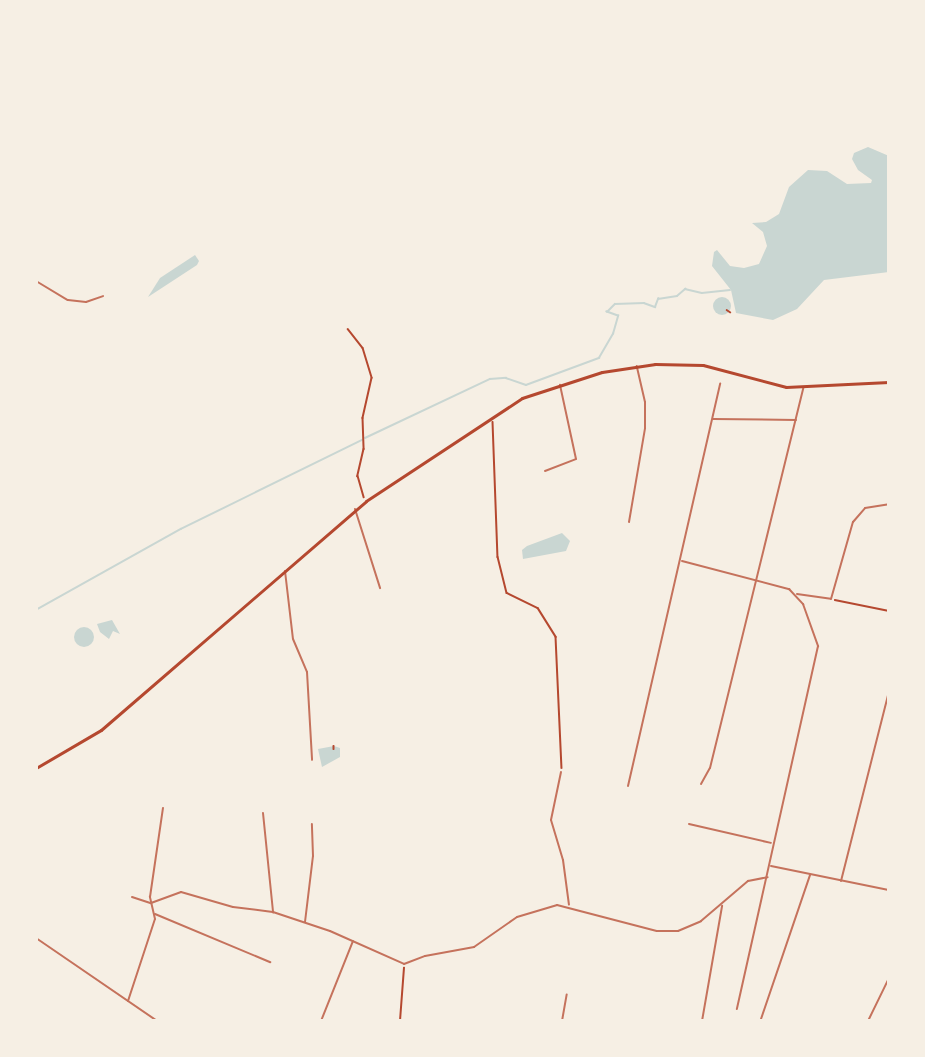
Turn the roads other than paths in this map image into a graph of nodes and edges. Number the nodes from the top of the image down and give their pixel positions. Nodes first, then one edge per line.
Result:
1 (36, 281) edge
2 (103, 296) dead end
3 (637, 365) junction
4 (889, 382) edge
5 (720, 383) dead end
6 (560, 385) junction
7 (802, 388) junction
8 (713, 419) junction
9 (796, 420) junction
10 (545, 471) dead end
11 (889, 504) edge
12 (356, 509) junction
13 (629, 522) dead end
14 (682, 561) junction
15 (285, 571) junction
16 (756, 580) junction
17 (380, 588) dead end
18 (796, 595) junction
19 (889, 691) edge
20 (312, 760) dead end
21 (36, 768) edge
22 (561, 771) road end
23 (700, 784) dead end
24 (628, 786) dead end
25 (163, 808) dead end
26 (263, 813) dead end
27 (312, 824) dead end
28 (689, 824) dead end
29 (772, 843) junction
30 (770, 865) junction
31 (810, 875) junction
32 (768, 877) junction
33 (841, 881) junction
34 (889, 890) edge
35 (132, 897) dead end
36 (151, 903) junction
37 (721, 904) junction
38 (569, 905) junction
39 (273, 912) junction
40 (155, 914) junction
41 (305, 922) junction
42 (36, 938) edge
43 (353, 942) junction
44 (270, 962) dead end
45 (889, 978) edge
46 (887, 987) edge
47 (567, 994) dead end
48 (128, 1001) junction
49 (737, 1009) dead end
50 (761, 1019) dead end
51 (157, 1021) edge
52 (321, 1021) edge
53 (562, 1021) edge
54 (702, 1021) edge
55 (868, 1021) edge

1 - 2 street
3 - 6 main road
3 - 7 main road
3 - 13 street
4 - 7 main road
5 - 8 street
6 - 10 street
6 - 12 main road
7 - 9 street
8 - 9 street
8 - 14 street
9 - 16 street
11 - 18 street
12 - 15 main road
12 - 17 street
14 - 16 street
14 - 24 street
15 - 20 street
15 - 21 main road
16 - 18 street
16 - 23 street
18 - 29 street
19 - 33 street
22 - 38 street
25 - 36 street
26 - 39 street
27 - 41 street
28 - 29 street
29 - 30 street
30 - 31 street
30 - 32 street
31 - 33 street
31 - 50 street
32 - 37 street
32 - 49 street
33 - 34 street
35 - 36 street
36 - 39 street
36 - 40 street
37 - 38 street
37 - 54 street
38 - 43 street
39 - 41 street
40 - 44 street
40 - 48 street
41 - 43 street
42 - 48 street
43 - 52 street
45 - 46 street
46 - 55 street
47 - 53 street
48 - 51 street

